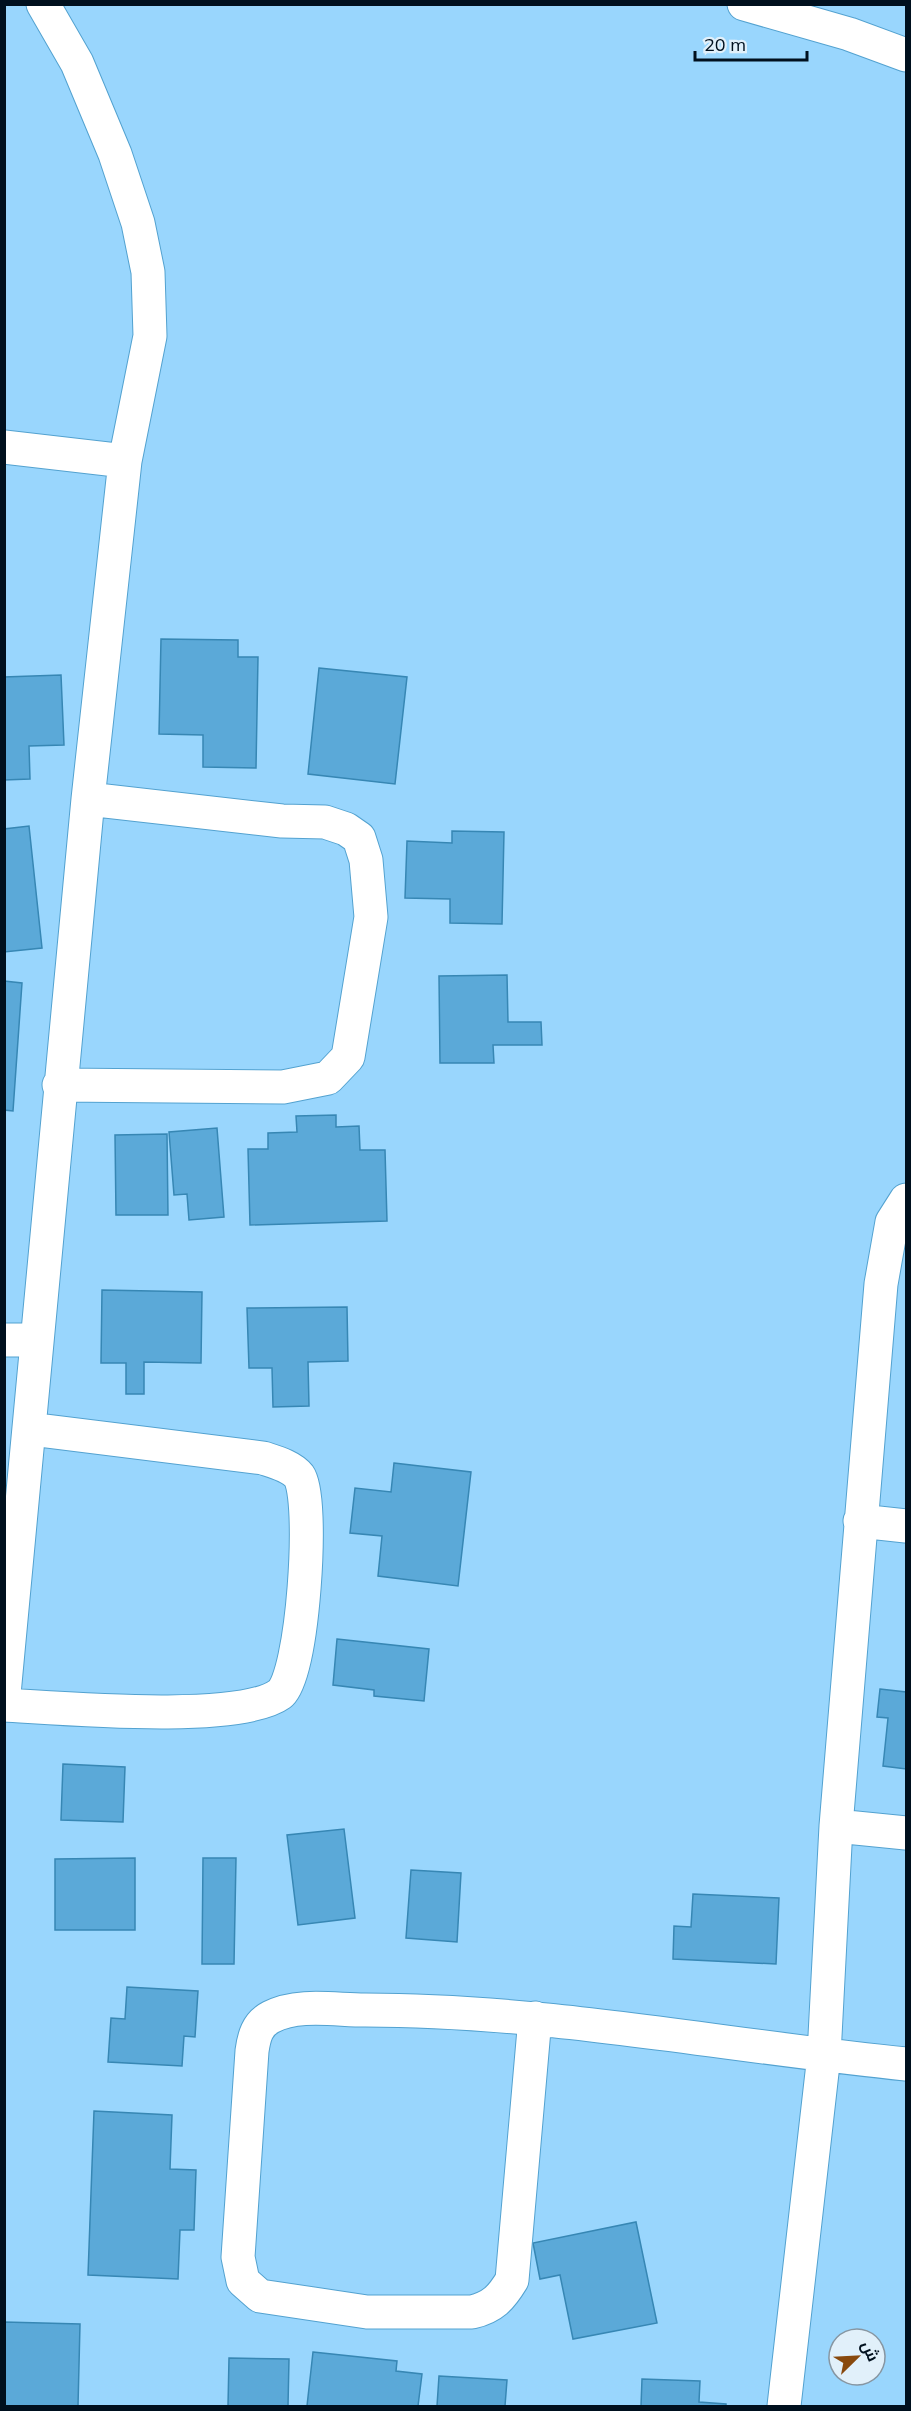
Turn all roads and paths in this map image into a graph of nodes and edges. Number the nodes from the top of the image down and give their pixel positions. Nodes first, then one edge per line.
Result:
1 (43, 4) edge
2 (744, 4) edge
3 (906, 55) edge
4 (4, 447) edge
5 (125, 461) junction
6 (88, 799) junction
7 (59, 1085) junction
8 (906, 1200) edge
9 (4, 1340) edge
10 (37, 1340) junction
11 (30, 1429) junction
12 (860, 1521) junction
13 (906, 1526) edge
14 (4, 1694) edge
15 (4, 1705) edge
16 (836, 1826) junction
17 (906, 1833) edge
18 (535, 2018) junction
19 (824, 2055) junction
20 (906, 2064) edge
21 (784, 2406) edge

1 - 5 street
2 - 3 street
4 - 5 street
5 - 6 street
6 - 7 street
6 - 7 street
7 - 10 street
8 - 12 street
9 - 10 street
10 - 11 street
11 - 14 street
11 - 15 street
12 - 13 street
12 - 16 street
16 - 17 street
16 - 19 street
18 - 18 street
18 - 19 street
19 - 20 street
19 - 21 street

